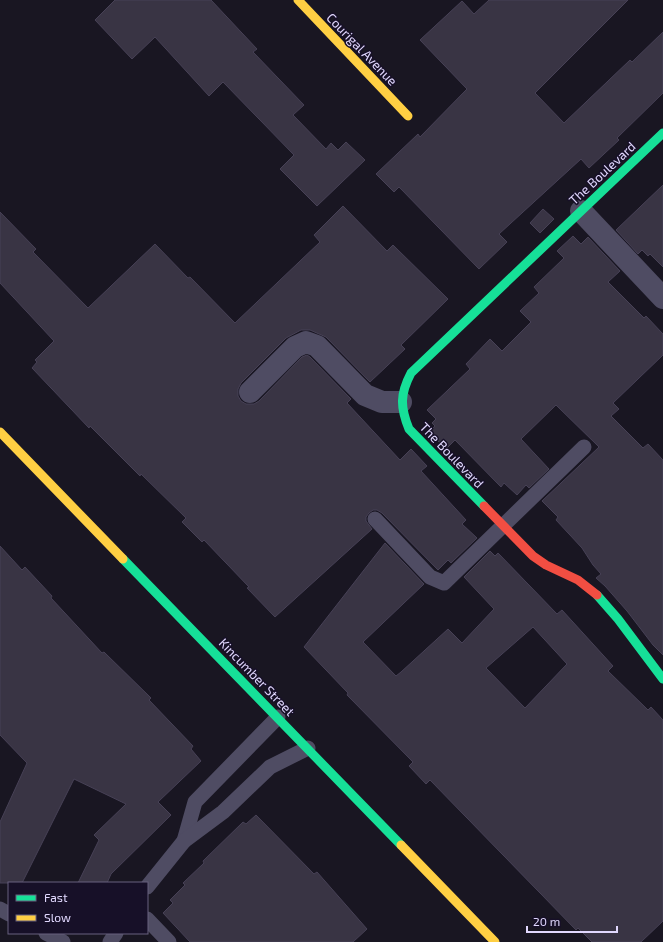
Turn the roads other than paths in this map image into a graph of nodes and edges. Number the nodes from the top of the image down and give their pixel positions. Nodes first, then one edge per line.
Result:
1 (298, 0) edge
2 (408, 116) dead end
3 (663, 133) edge
4 (580, 211) junction
5 (663, 298) edge
6 (250, 392) dead end
7 (401, 402) junction
8 (0, 432) edge
9 (584, 447) dead end
10 (375, 519) dead end
11 (502, 526) junction
12 (663, 679) edge
13 (278, 717) junction
14 (308, 748) junction
15 (184, 842) junction
16 (148, 886) edge
17 (148, 920) edge
18 (48, 934) edge
19 (63, 942) edge
20 (169, 942) edge
21 (495, 942) edge

1 - 2 street, Courigal Avenue
3 - 4 street, The Boulevard
4 - 5 street
4 - 7 street, The Boulevard
6 - 7 street
7 - 11 street, The Boulevard
8 - 13 street, Kincumber Street
9 - 11 lane
10 - 11 lane
11 - 12 street, The Boulevard
13 - 14 street, Kincumber Street
13 - 15 lane
14 - 15 lane
14 - 21 street, Kincumber Street
15 - 16 lane
17 - 20 lane
18 - 19 lane

